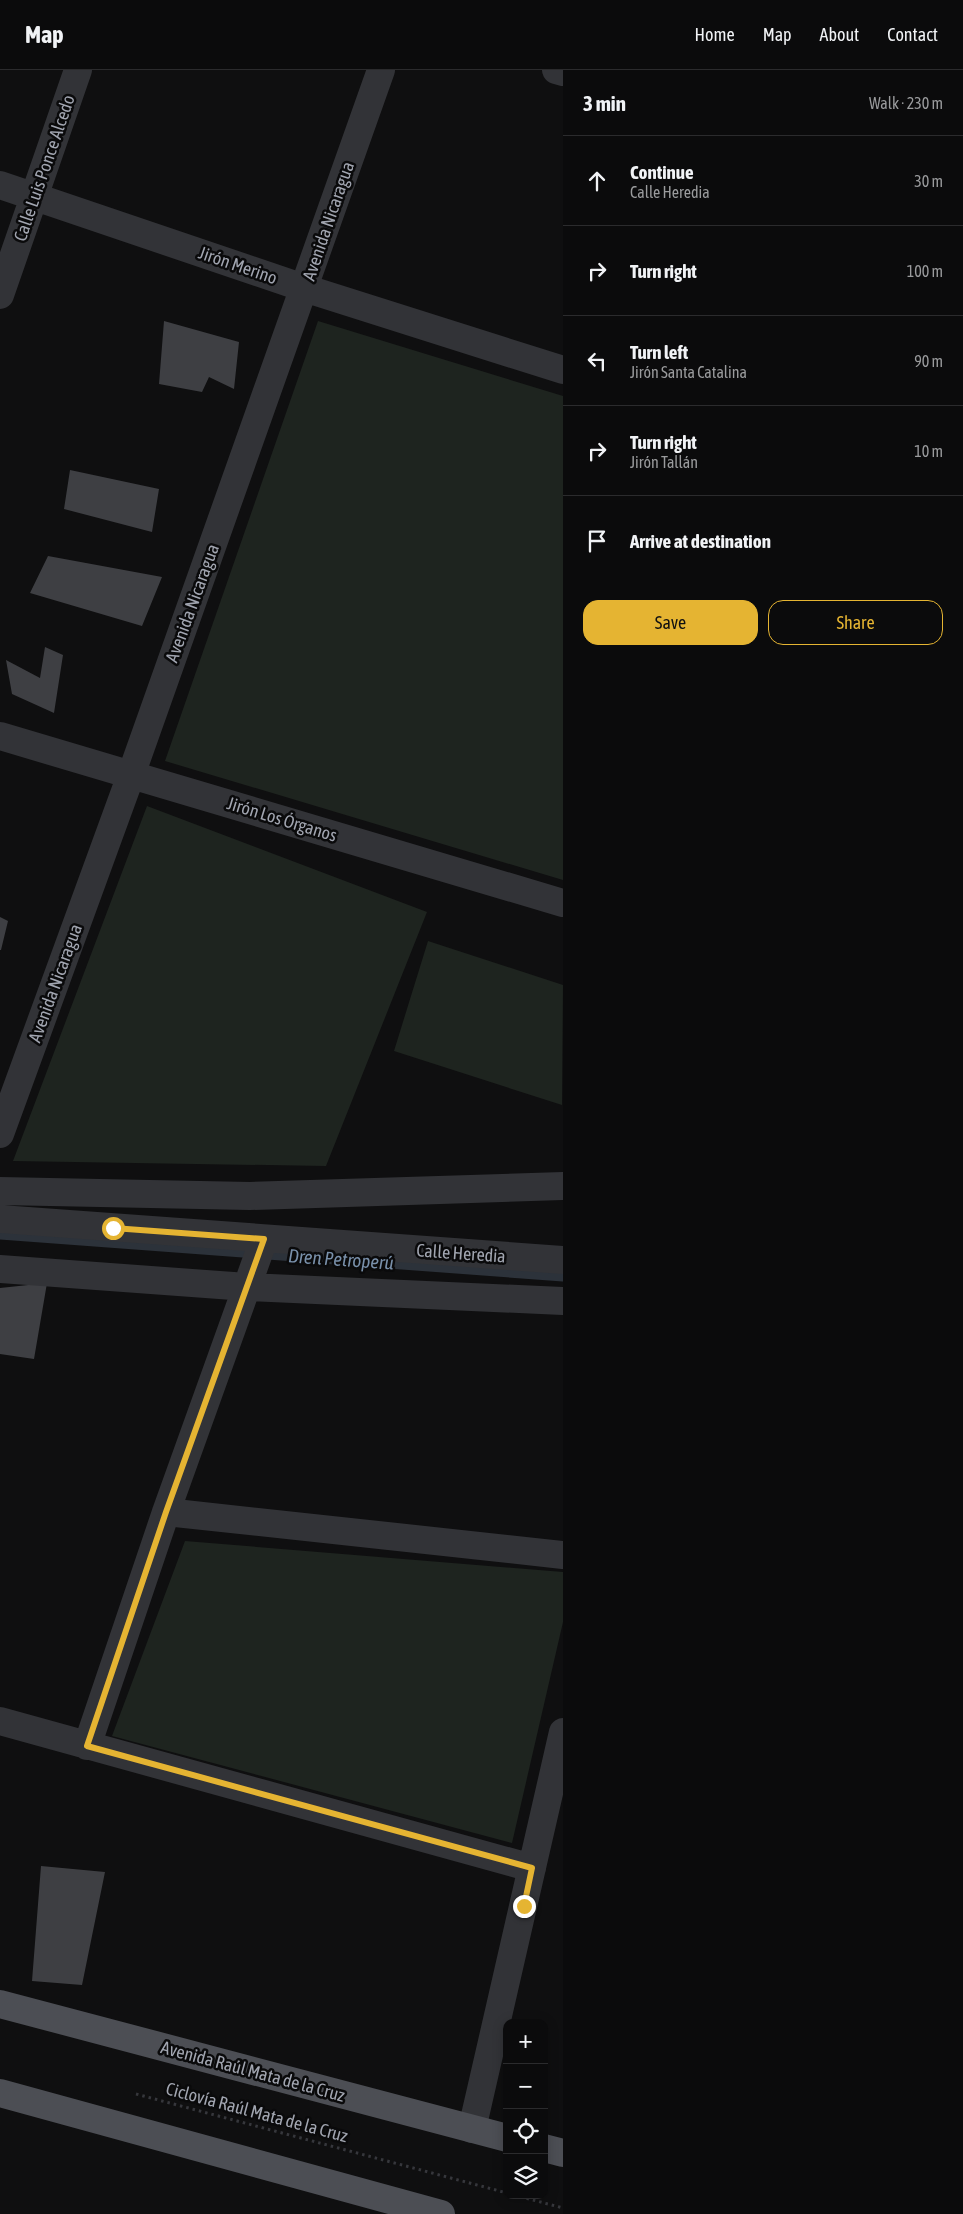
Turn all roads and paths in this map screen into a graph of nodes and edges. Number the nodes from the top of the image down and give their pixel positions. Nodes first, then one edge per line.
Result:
1 (78, 70) edge
2 (381, 70) edge
3 (556, 70) edge
4 (563, 72) edge
5 (0, 185) edge
6 (34, 197) junction
7 (304, 288) junction
8 (0, 295) edge
9 (563, 370) edge
10 (0, 736) edge
11 (131, 775) junction
12 (563, 903) edge
13 (0, 1134) edge
14 (563, 1186) edge
15 (0, 1191) edge
16 (0, 1219) edge
17 (264, 1239) junction
18 (563, 1260) edge
19 (0, 1268) edge
20 (247, 1287) junction
21 (563, 1301) edge
22 (166, 1512) junction
23 (563, 1555) edge
24 (0, 1720) edge
25 (563, 1732) edge
26 (87, 1746) junction
27 (532, 1868) junction
28 (0, 2004) edge
29 (0, 2093) edge
30 (134, 2093) dead end
31 (472, 2129) junction
32 (503, 2137) edge
33 (548, 2149) edge
34 (563, 2153) edge
35 (503, 2192) edge
36 (529, 2199) edge
37 (563, 2208) edge
38 (441, 2214) edge

1 - 6 street, Calle Luis Ponce Alcedo
2 - 7 street, Avenida Nicaragua
3 - 4 street
5 - 6 street, Jirón Merino
6 - 7 street, Jirón Merino
6 - 8 street, Calle Luis Ponce Alcedo
7 - 9 street, Jirón Merino
7 - 11 street, Avenida Nicaragua
10 - 11 street, Jirón Los Órganos
11 - 12 street, Jirón Los Órganos
11 - 13 street, Avenida Nicaragua
14 - 15 street
16 - 17 street, Calle Heredia
17 - 18 street, Calle Heredia
17 - 20 street
19 - 20 street
20 - 21 street
20 - 22 street
22 - 23 street
22 - 26 street
24 - 26 street
25 - 27 street
26 - 27 street
27 - 31 street
28 - 31 main road, Avenida Raúl Mata de la Cruz
29 - 38 main road
30 - 35 path, Ciclovía Raúl Mata de la Cruz
31 - 32 main road, Avenida Raúl Mata de la Cruz
33 - 34 main road
36 - 37 path

